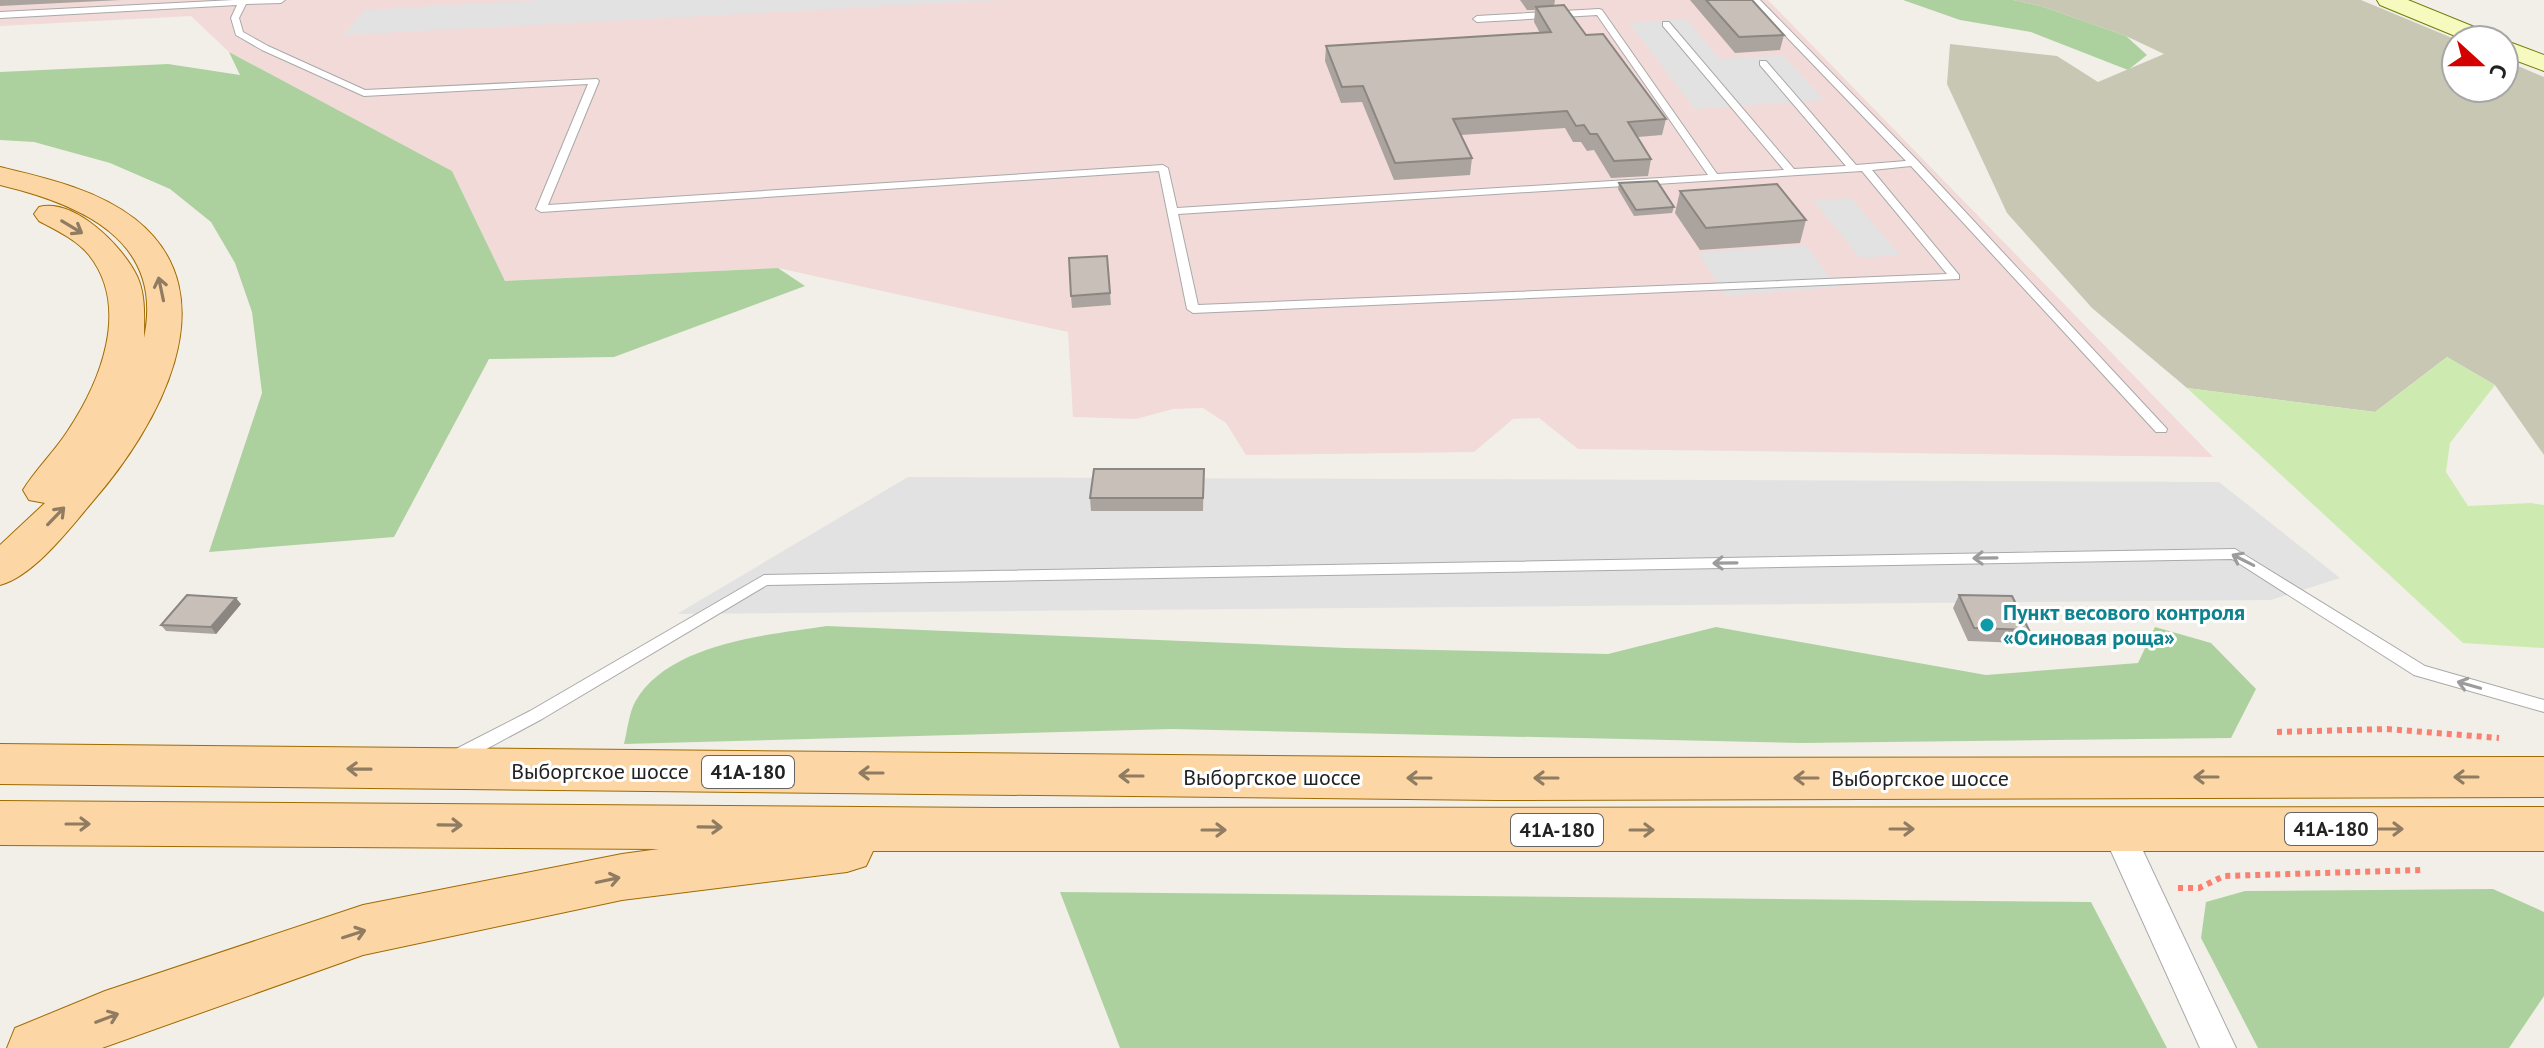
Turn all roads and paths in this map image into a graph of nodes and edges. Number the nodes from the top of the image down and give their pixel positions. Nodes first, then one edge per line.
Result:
1 (281, 0) edge
2 (1755, 0) edge
3 (2388, 0) edge
4 (243, 2) junction
5 (0, 15) edge
6 (1477, 19) dead end
7 (1666, 24) dead end
8 (2447, 24) edge
9 (2520, 54) edge
10 (1763, 63) dead end
11 (2544, 64) edge
12 (1914, 163) junction
13 (1859, 168) junction
14 (1792, 173) junction
15 (0, 176) edge
16 (1715, 178) junction
17 (0, 197) edge
18 (1172, 211) junction
19 (2161, 429) dead end
20 (0, 534) edge
21 (0, 570) edge
22 (2544, 706) edge
23 (2277, 732) dead end
24 (2512, 739) dead end
25 (0, 764) edge
26 (432, 770) junction
27 (2544, 777) edge
28 (0, 823) edge
29 (2117, 829) junction
30 (2544, 829) edge
31 (996, 830) junction
32 (2429, 870) dead end
33 (2145, 888) junction
34 (36, 1048) edge
35 (2218, 1048) edge

1 - 4 lane
2 - 12 lane
3 - 8 main road
4 - 5 lane
4 - 18 lane
6 - 16 lane
7 - 14 lane
9 - 11 main road
10 - 13 lane
12 - 13 lane
12 - 19 lane
13 - 14 lane
13 - 18 lane
14 - 16 lane
21 -> 15 main road
16 - 18 lane
17 -> 20 main road
22 -> 26 lane
23 - 24 path
26 -> 25 main road, Выборгское шоссе / 41А-180
27 -> 26 main road, Выборгское шоссе / 41А-180
28 -> 31 main road, 41А-180
29 -> 30 main road, 41А-180
31 -> 29 main road, 41А-180
29 - 33 street
34 -> 31 main road
32 - 33 path
33 - 35 street

